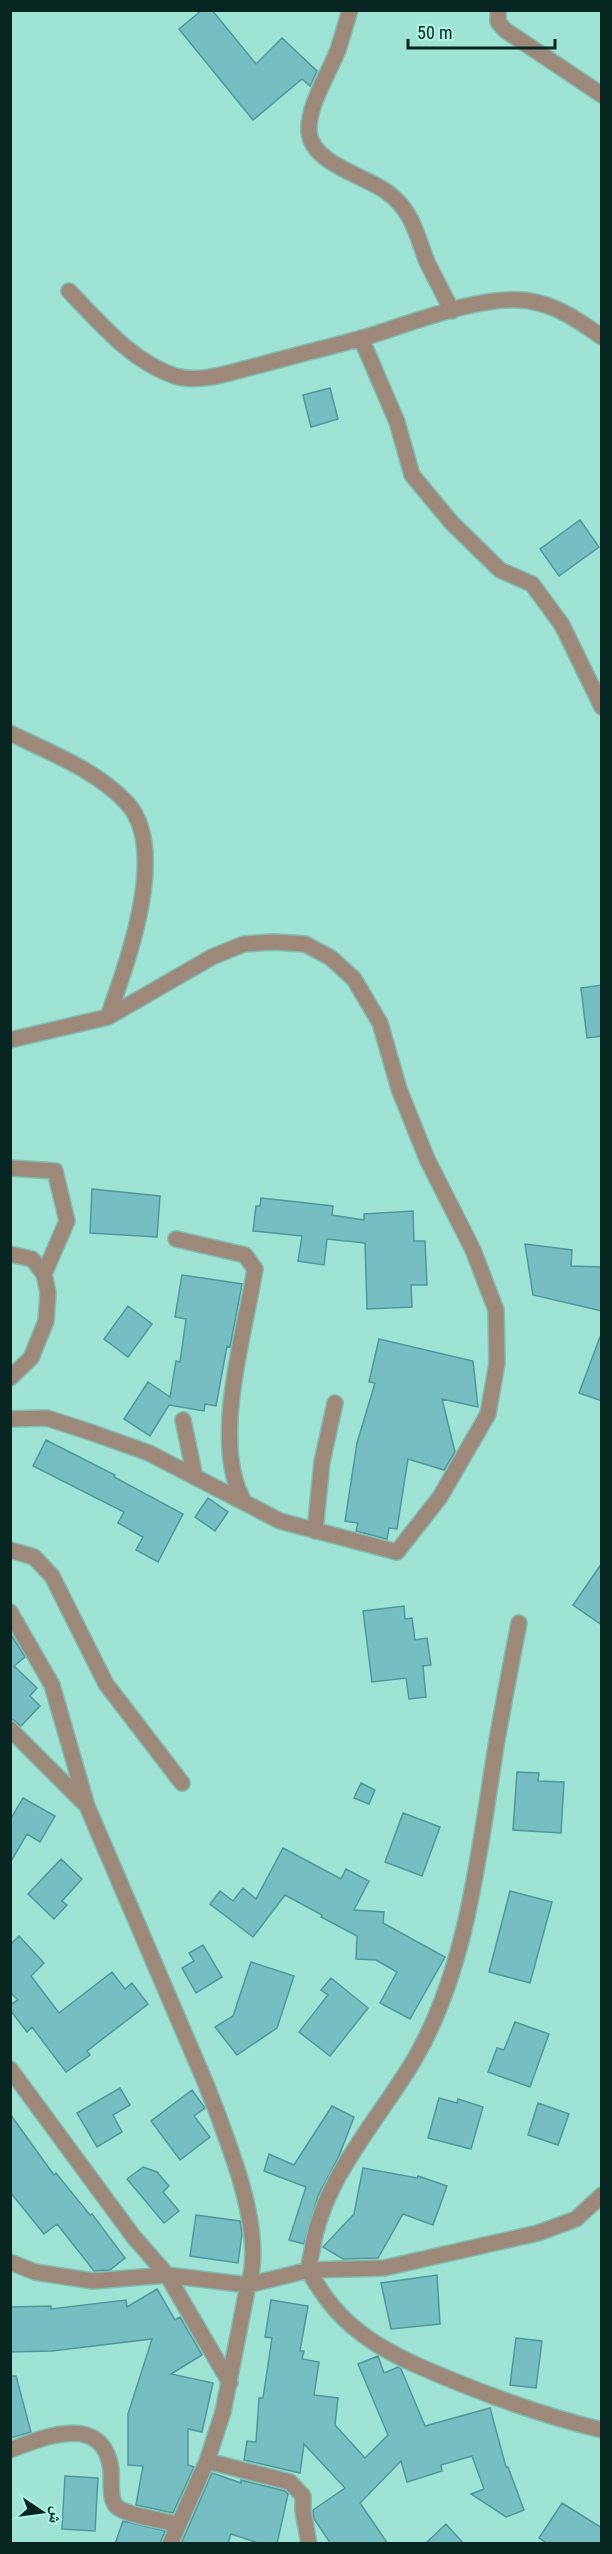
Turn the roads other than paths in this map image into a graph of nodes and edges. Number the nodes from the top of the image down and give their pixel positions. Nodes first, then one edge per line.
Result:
1 (350, 10) edge
2 (498, 10) edge
3 (602, 95) edge
4 (69, 291) dead end
5 (452, 311) junction
6 (602, 337) edge
7 (361, 338) junction
8 (602, 707) edge
9 (10, 733) edge
10 (108, 1017) junction
11 (10, 1040) edge
12 (10, 1168) edge
13 (176, 1239) dead end
14 (10, 1254) edge
15 (44, 1274) junction
16 (10, 1378) edge
17 (335, 1403) dead end
18 (10, 1419) edge
19 (183, 1420) dead end
20 (195, 1477) junction
21 (244, 1503) junction
22 (315, 1531) junction
23 (10, 1550) edge
24 (10, 1612) edge
25 (519, 1623) dead end
26 (10, 1729) edge
27 (182, 1783) dead end
28 (87, 1806) junction
29 (10, 2070) edge
30 (602, 2195) edge
31 (10, 2262) edge
32 (309, 2270) junction
33 (167, 2275) junction
34 (248, 2285) junction
35 (230, 2384) junction
36 (602, 2430) edge
37 (10, 2450) edge
38 (207, 2461) junction
39 (178, 2524) junction
40 (170, 2544) edge
41 (309, 2544) edge

1 - 5 street
2 - 3 street
4 - 7 street
5 - 6 street
5 - 7 street
7 - 8 street
9 - 10 street
10 - 11 street
10 - 22 street
12 - 15 street
13 - 21 street
14 - 15 street
15 - 16 street
17 - 22 street
18 - 20 street
19 - 20 street
20 - 21 street
21 - 22 street
23 - 27 street
24 - 28 street
25 - 32 street
26 - 28 street
28 - 34 street
29 - 33 street
30 - 32 street
31 - 33 street
32 - 34 street
32 - 36 street
33 - 34 street
33 - 35 street
34 - 35 street
35 - 38 street
37 - 39 street
38 - 39 street
38 - 41 street
39 - 40 street

